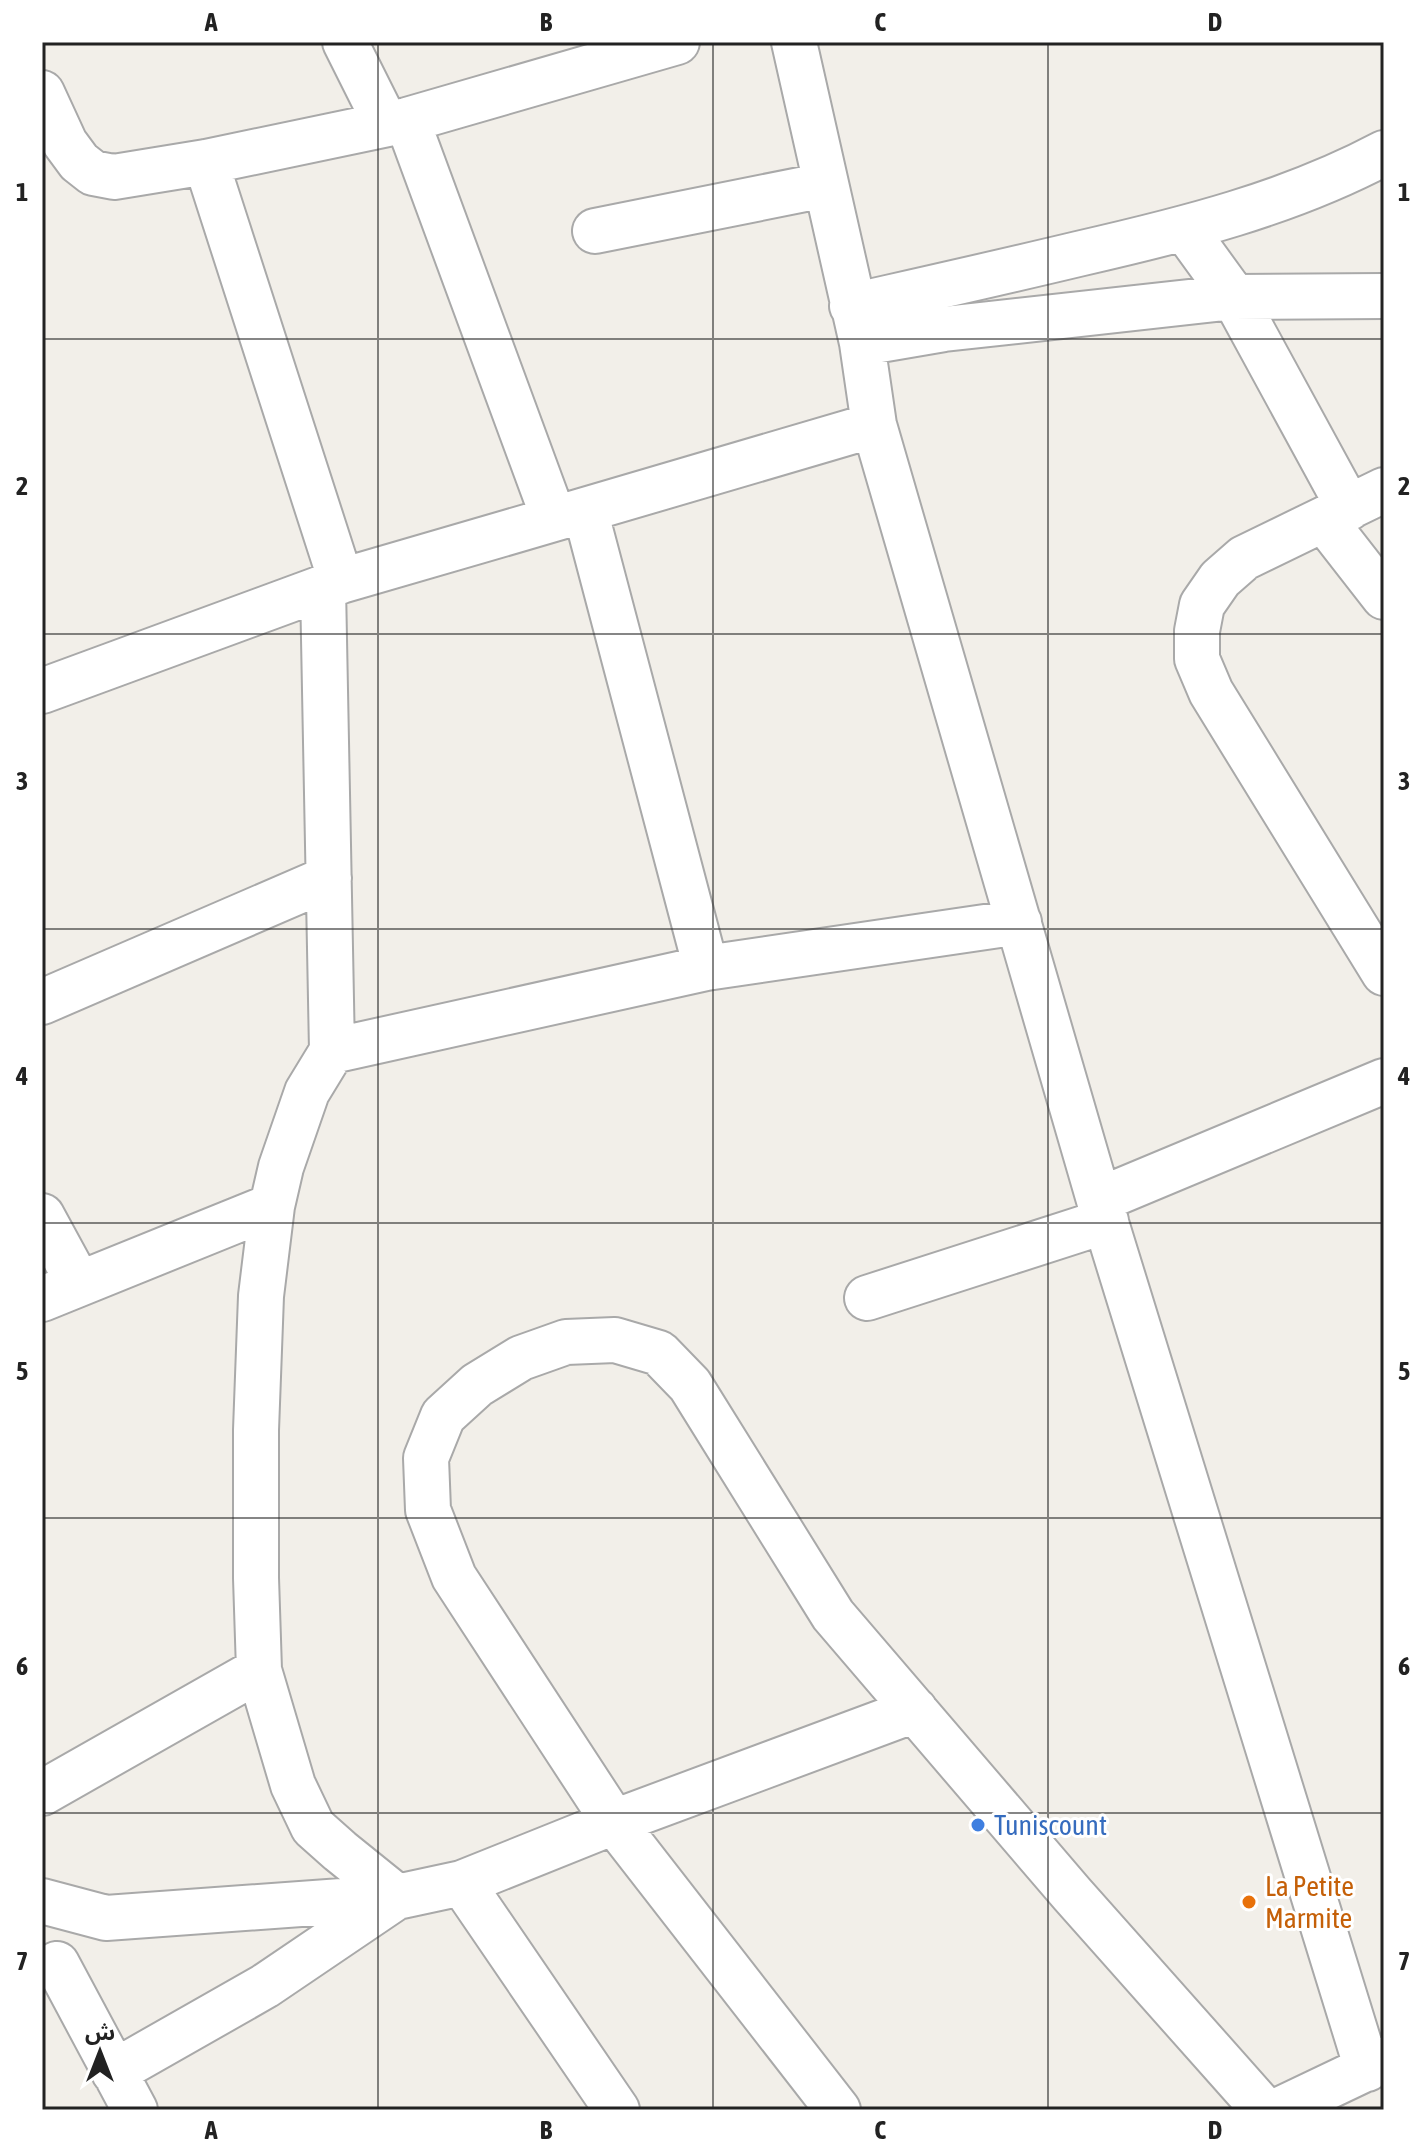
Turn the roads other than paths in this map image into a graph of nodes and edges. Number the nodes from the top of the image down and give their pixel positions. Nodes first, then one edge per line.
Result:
1 (345, 42) edge
2 (677, 42) edge
3 (794, 42) edge
4 (42, 93) edge
5 (396, 122) junction
6 (1384, 153) edge
7 (206, 162) junction
8 (825, 185) junction
9 (1184, 228) junction
10 (595, 231) dead end
11 (1384, 296) edge
12 (1234, 297) junction
13 (857, 325) junction
14 (874, 425) junction
15 (1352, 506) edge
16 (569, 514) junction
17 (332, 584) junction
18 (1384, 597) edge
19 (42, 691) edge
20 (329, 878) junction
21 (1019, 922) junction
22 (706, 968) junction
23 (1384, 973) edge
24 (42, 1002) edge
25 (332, 1051) junction
26 (1384, 1081) edge
27 (272, 1206) junction
28 (1102, 1210) junction
29 (42, 1216) edge
30 (61, 1291) edge
31 (867, 1298) dead end
32 (259, 1670) junction
33 (915, 1710) junction
34 (42, 1793) edge
35 (614, 1822) junction
36 (462, 1883) junction
37 (397, 1897) junction
38 (42, 1901) edge
39 (106, 1918) junction
40 (49, 1967) edge
41 (1376, 2064) edge
42 (114, 2072) junction
43 (135, 2110) edge
44 (617, 2110) edge
45 (838, 2110) edge
46 (1264, 2110) edge
47 (1279, 2110) edge

1 - 5 street
2 - 5 street
3 - 8 street
4 - 7 street
5 - 7 street
5 - 16 street
6 - 9 street
7 - 17 street
8 - 10 street
8 - 13 street
9 - 12 street
9 - 13 street
11 - 12 street
12 - 13 street
12 - 15 street
13 - 14 street
14 - 16 street
14 - 21 street
15 - 18 street
15 - 23 street
16 - 17 street
16 - 22 street
17 - 19 street
17 - 20 street
20 - 24 street
20 - 25 street
21 - 22 street
21 - 28 street
22 - 25 street
25 - 27 street
26 - 28 street
27 - 30 street
27 - 32 street
28 - 31 street
28 - 41 street
29 - 30 street
32 - 34 street
32 - 37 street
33 - 35 street
33 - 35 street
33 - 46 street
35 - 36 street
35 - 45 street
36 - 37 street
36 - 44 street
37 - 39 street
37 - 42 street
38 - 39 street
39 - 40 street
40 - 42 street
41 - 47 street
42 - 43 street

